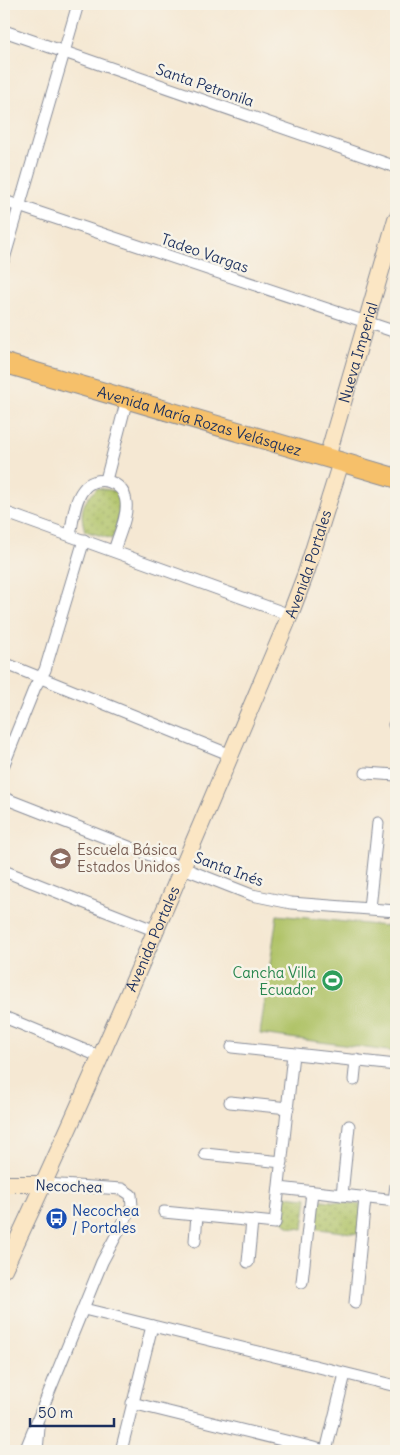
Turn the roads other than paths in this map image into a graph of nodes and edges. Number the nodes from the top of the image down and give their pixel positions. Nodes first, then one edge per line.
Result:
1 (78, 4) edge
2 (4, 31) edge
3 (64, 52) junction
4 (396, 167) edge
5 (4, 201) edge
6 (19, 206) junction
7 (396, 219) edge
8 (4, 259) edge
9 (366, 323) junction
10 (396, 332) edge
11 (4, 363) edge
12 (127, 400) junction
13 (334, 460) junction
14 (396, 478) edge
15 (106, 480) junction
16 (4, 512) edge
17 (70, 535) junction
18 (84, 540) junction
19 (114, 551) junction
20 (290, 615) junction
21 (4, 663) edge
22 (42, 677) junction
23 (231, 755) junction
24 (4, 764) edge
25 (366, 772) dead end
26 (396, 775) edge
27 (4, 798) edge
28 (378, 823) dead end
29 (183, 868) junction
30 (4, 871) edge
31 (368, 908) junction
32 (396, 911) edge
33 (156, 931) junction
34 (4, 1017) edge
35 (232, 1047) dead end
36 (293, 1054) junction
37 (101, 1057) junction
38 (356, 1060) junction
39 (396, 1065) edge
40 (354, 1080) dead end
41 (230, 1102) dead end
42 (288, 1108) junction
43 (349, 1126) dead end
44 (204, 1154) dead end
45 (282, 1162) junction
46 (4, 1184) edge
47 (45, 1184) junction
48 (396, 1184) edge
49 (279, 1188) junction
50 (312, 1192) junction
51 (342, 1195) junction
52 (365, 1198) junction
53 (395, 1201) edge
54 (164, 1212) dead end
55 (198, 1215) junction
56 (252, 1221) junction
57 (195, 1241) dead end
58 (248, 1262) dead end
59 (4, 1269) edge
60 (302, 1282) dead end
61 (354, 1303) dead end
62 (84, 1309) junction
63 (152, 1326) junction
64 (345, 1374) junction
65 (396, 1386) edge
66 (132, 1403) junction
67 (40, 1419) junction
68 (297, 1448) edge
69 (25, 1451) edge
70 (36, 1451) edge
71 (121, 1451) edge
72 (326, 1451) edge

1 - 3 street
2 - 3 street, Santa Petronila
3 - 4 street, Santa Petronila
3 - 6 street
5 - 6 street, Tadeo Vargas
6 - 8 street
6 - 9 street, Tadeo Vargas
7 - 9 main road, Nueva Imperial
9 - 10 street, Tadeo Vargas
9 - 13 main road, Nueva Imperial
11 - 12 main road, Avenida María Rozas Velásquez
12 - 13 main road, Avenida María Rozas Velásquez
12 - 15 street
13 - 14 main road, Avenida María Rozas Velásquez
13 - 20 main road, Avenida Portales
15 - 17 street
15 - 19 street
16 - 17 street
17 - 18 street
18 - 19 street
18 - 22 street
19 - 20 street
20 - 23 main road, Avenida Portales
21 - 22 street
22 - 23 street
22 - 24 street
23 - 29 main road, Avenida Portales
25 - 26 street
27 - 29 street, Santa Inés
28 - 31 street
29 - 31 street, Santa Inés
29 - 33 main road, Avenida Portales
30 - 33 street
31 - 32 street, Santa Inés
33 - 37 main road, Avenida Portales
34 - 37 street
35 - 36 street
36 - 38 street
36 - 42 street
37 - 47 main road, Avenida Portales
38 - 39 street
38 - 40 street
41 - 42 street
42 - 45 street
43 - 51 street
44 - 45 street
45 - 49 street
46 - 47 main road, Necochea
47 - 59 main road, Avenida Portales
47 - 62 street, Necochea
48 - 53 street
49 - 50 street
49 - 56 street
50 - 51 street
50 - 60 street
51 - 52 street
52 - 53 street
52 - 61 street
54 - 55 street
55 - 56 street
55 - 57 street
56 - 58 street
62 - 63 street
62 - 67 street
63 - 64 street
63 - 66 street
64 - 65 street
64 - 72 street
66 - 68 street
66 - 71 street
67 - 69 street
67 - 70 street
68 - 72 street

